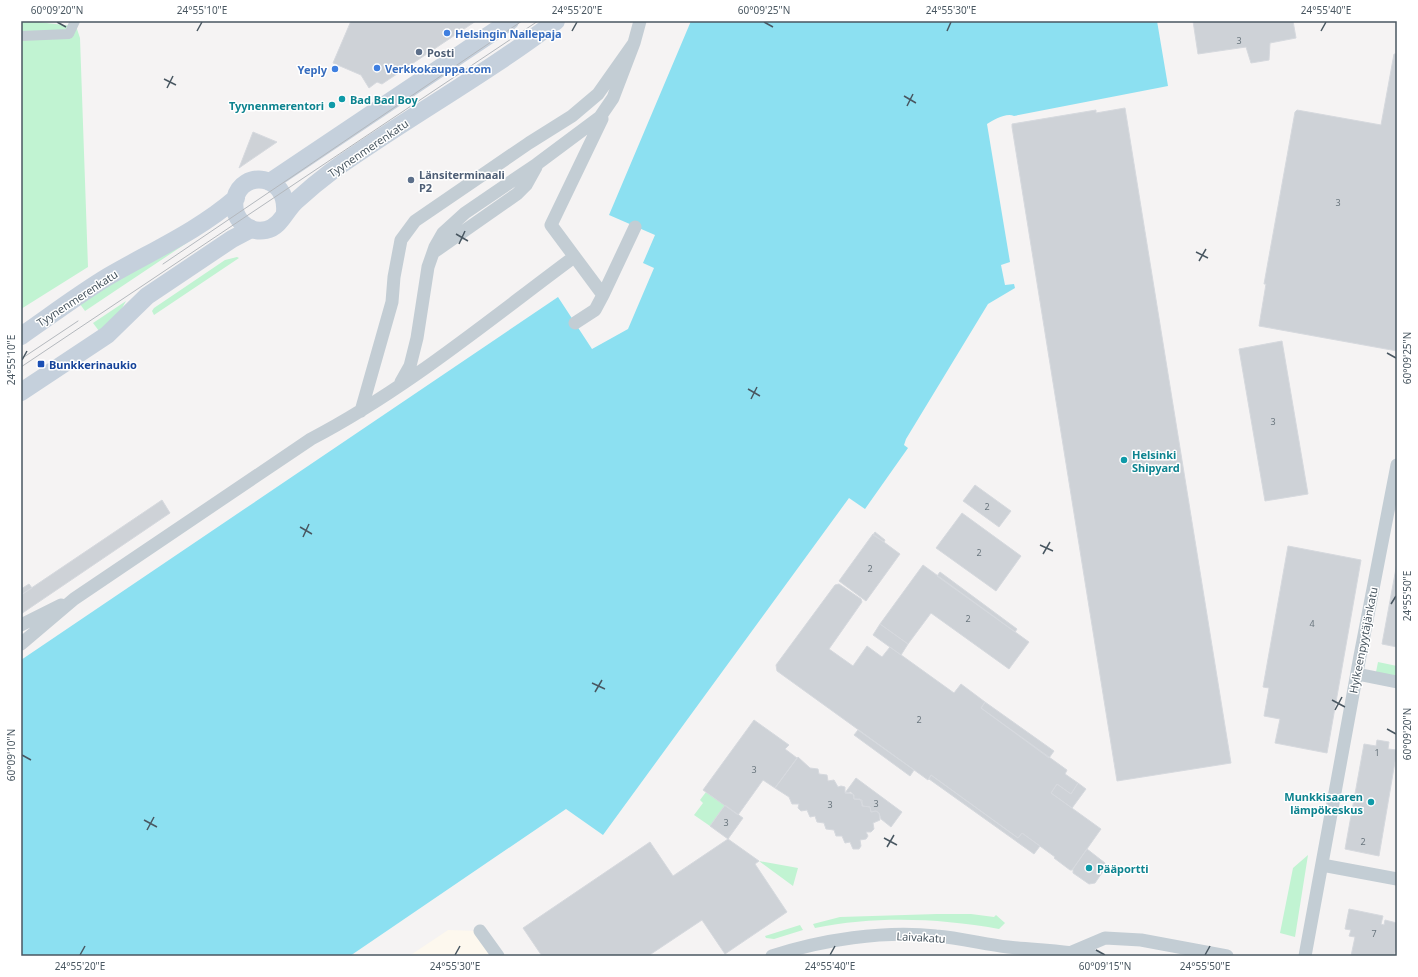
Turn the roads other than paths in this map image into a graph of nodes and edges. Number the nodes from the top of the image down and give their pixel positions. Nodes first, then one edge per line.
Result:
1 (510, 21) edge
2 (556, 21) edge
3 (638, 22) edge
4 (73, 25) edge
5 (21, 36) edge
6 (634, 43) junction
7 (613, 98) junction
8 (270, 182) junction
9 (236, 198) junction
10 (285, 212) junction
11 (635, 226) dead end
12 (251, 229) junction
13 (574, 257) junction
14 (603, 295) junction
15 (575, 323) dead end
16 (21, 336) edge
17 (398, 387) junction
18 (21, 392) edge
19 (360, 411) junction
20 (1397, 465) edge
21 (1392, 525) edge
22 (74, 599) junction
23 (21, 625) edge
24 (21, 644) edge
25 (1357, 674) junction
26 (1397, 682) edge
27 (1322, 865) junction
28 (1397, 879) edge
29 (480, 931) dead end
30 (1072, 952) junction
31 (498, 956) edge
32 (772, 956) edge
33 (1095, 956) edge
34 (1227, 956) edge
35 (1305, 956) edge

1 - 8 main road
2 - 10 main road, Tyynenmerenkatu
3 - 6 street
4 - 5 street
6 - 7 street
6 - 19 street
7 - 13 street
7 - 17 street
8 - 9 main road, Tyynenmerenkatu
8 - 10 main road
9 - 12 main road
9 - 16 main road, Tyynenmerenkatu
10 - 12 main road, Tyynenmerenkatu
11 - 14 street
12 - 18 main road, Tyynenmerenkatu
13 - 14 street
13 - 17 street
14 - 15 street
17 - 19 street
19 - 22 street
20 - 21 street, Hylkeenpyytäjänkatu
21 - 25 street, Hylkeenpyytäjänkatu
22 - 23 street
22 - 24 street
25 - 26 street
25 - 27 street, Hylkeenpyytäjänkatu
27 - 28 street
27 - 35 street, Hylkeenpyytäjänkatu
29 - 31 street
30 - 32 street, Laivakatu
30 - 33 street, Laivakatu
30 - 34 street, Laivakatu

